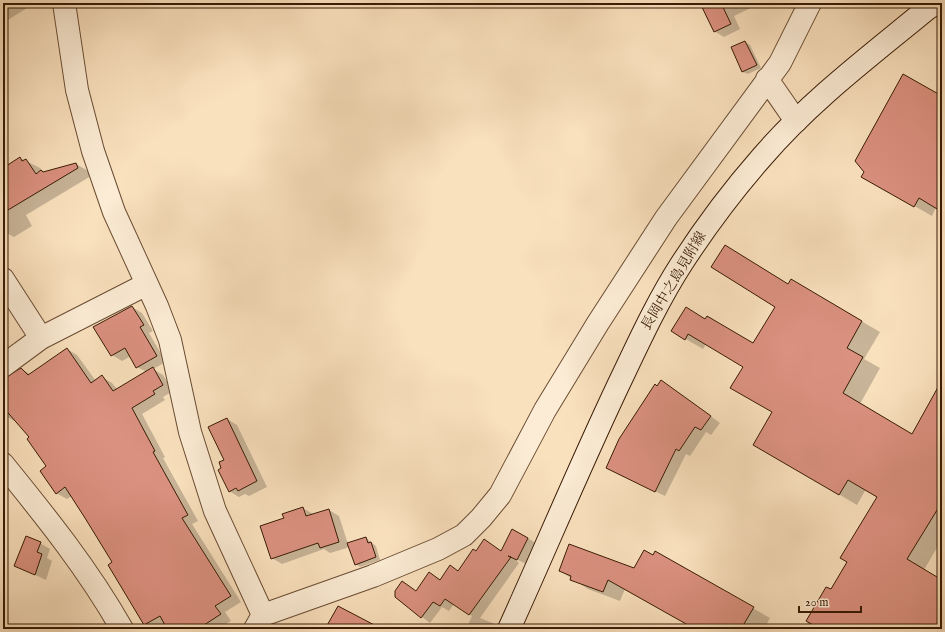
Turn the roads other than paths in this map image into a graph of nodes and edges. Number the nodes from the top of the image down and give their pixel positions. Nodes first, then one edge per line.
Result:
1 (64, 3) edge
2 (810, 3) edge
3 (936, 3) edge
4 (767, 79) junction
5 (796, 122) junction
6 (3, 279) edge
7 (147, 284) junction
8 (41, 338) junction
9 (3, 366) edge
10 (3, 464) edge
11 (259, 622) edge
12 (122, 629) edge
13 (509, 629) edge

1 - 7 street
2 - 4 street
3 - 5 street, 長岡中之島見附線
4 - 5 street
4 - 11 street
5 - 13 street, 長岡中之島見附線
6 - 8 street
7 - 8 street
7 - 11 street
8 - 9 street
10 - 12 street

